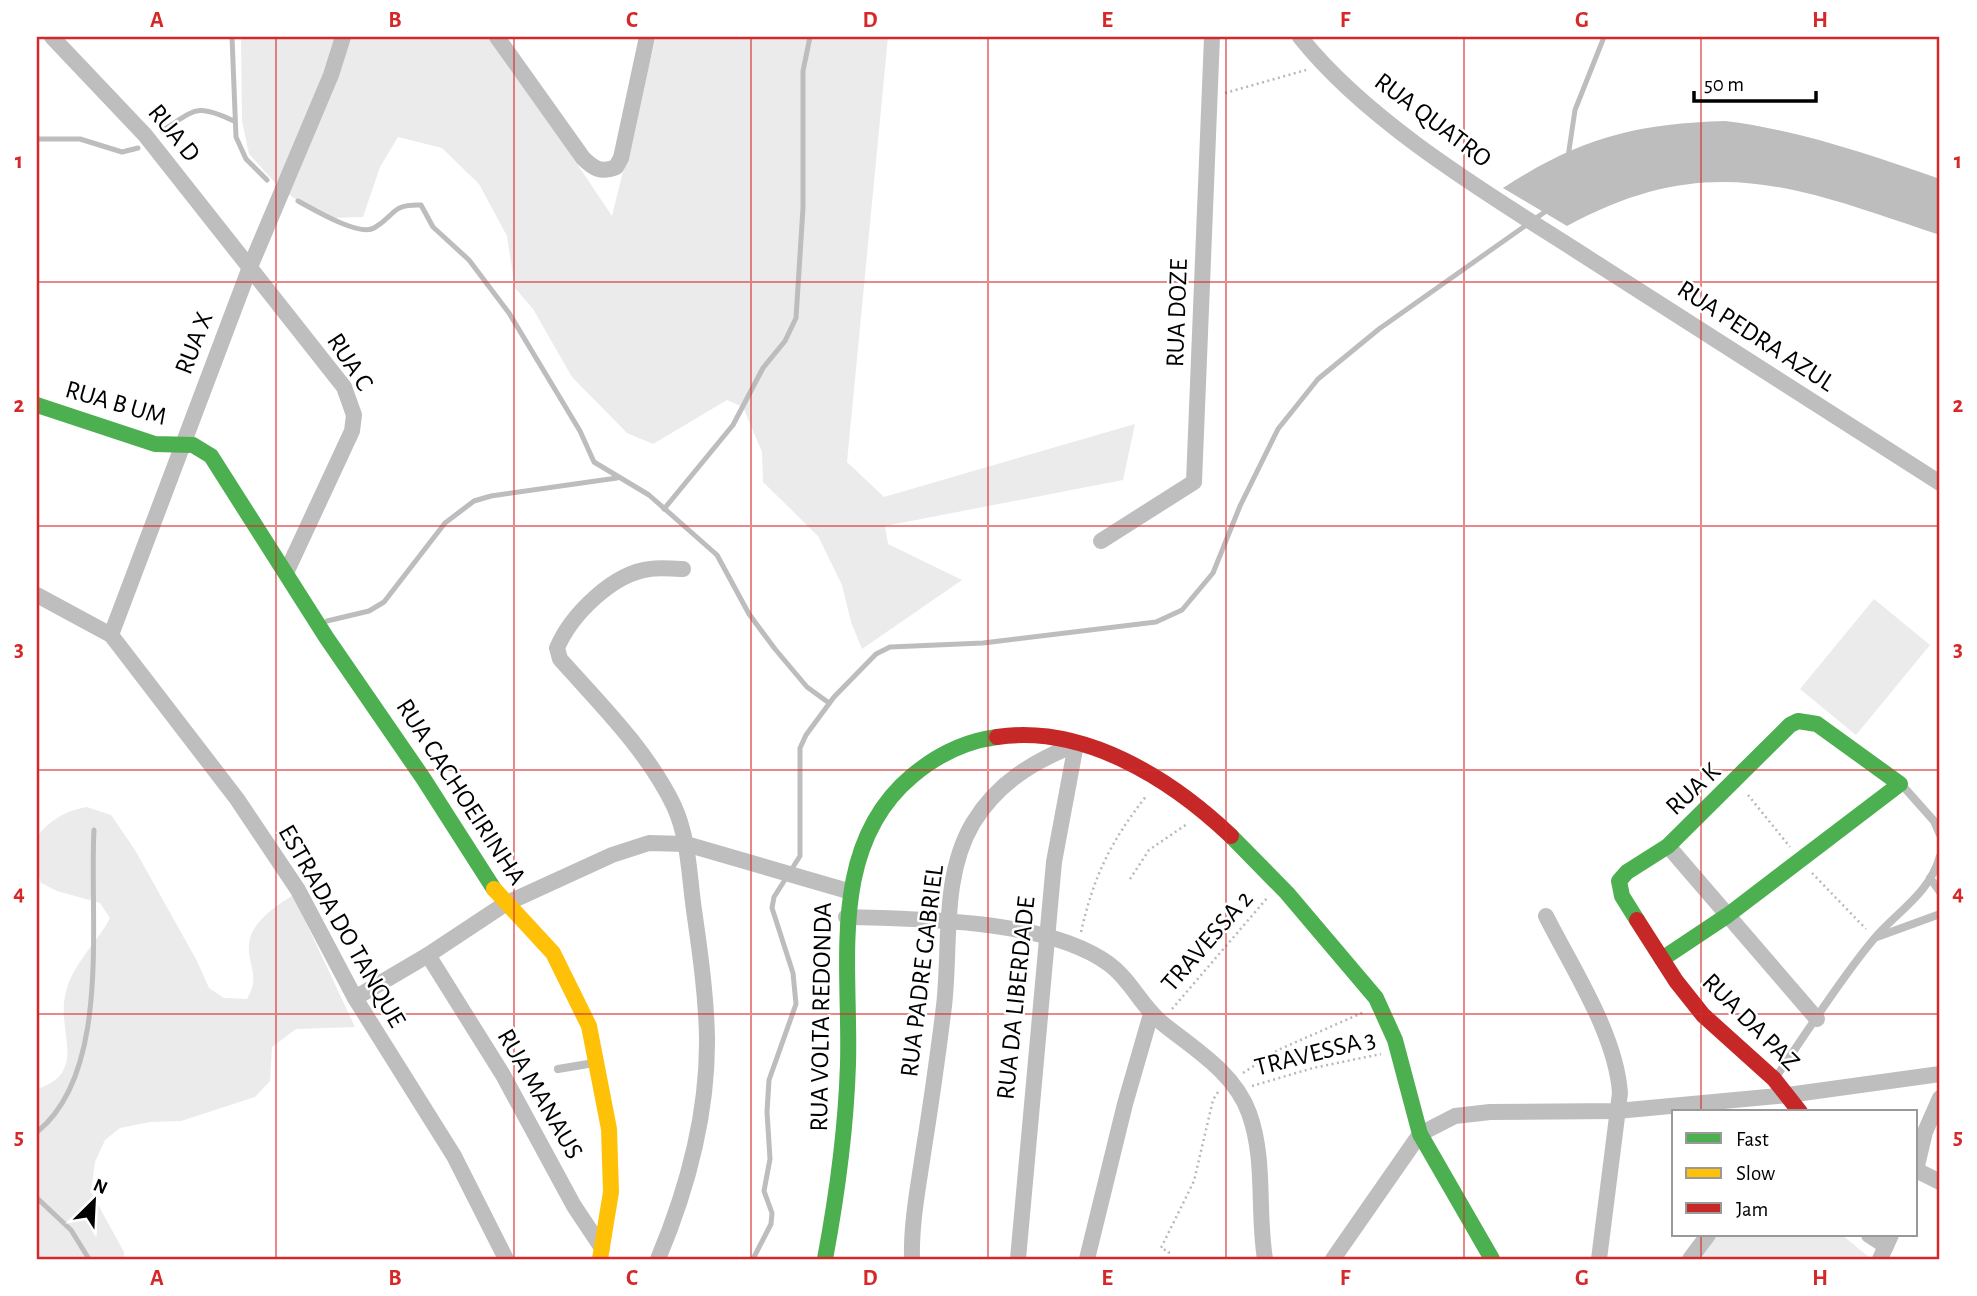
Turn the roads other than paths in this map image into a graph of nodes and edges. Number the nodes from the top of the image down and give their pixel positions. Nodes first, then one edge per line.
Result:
1 (52, 37) edge
2 (343, 37) edge
3 (498, 37) edge
4 (646, 37) edge
5 (1212, 37) edge
6 (1300, 37) edge
7 (1546, 230) joint
8 (250, 267) junction
9 (37, 405) edge
10 (182, 443) junction
11 (1940, 483) edge
12 (1101, 541) dead end
13 (683, 569) dead end
14 (286, 573) junction
15 (37, 596) edge
16 (111, 635) junction
17 (1076, 744) junction
18 (1900, 784) junction
19 (1940, 835) edge
20 (686, 844) junction
21 (1668, 846) junction
22 (1940, 856) edge
23 (1930, 878) junction
24 (848, 891) junction
25 (1940, 892) edge
26 (1622, 895) joint
27 (505, 904) junction
28 (1940, 914) edge
29 (1728, 915) junction
30 (1546, 916) dead end
31 (846, 917) junction
32 (949, 921) junction
33 (1046, 938) junction
34 (1874, 938) junction
35 (428, 955) junction
36 (1662, 959) junction
37 (355, 998) junction
38 (1156, 1018) junction
39 (1817, 1019) junction
40 (598, 1062) junction
41 (558, 1069) dead end
42 (1940, 1074) edge
43 (1774, 1079) junction
44 (1788, 1095) junction
45 (1940, 1098) edge
46 (1799, 1110) edge
47 (1617, 1111) junction
48 (1420, 1134) junction
49 (1918, 1162) edge
50 (1918, 1171) edge
51 (1940, 1182) edge
52 (1708, 1236) edge
53 (1870, 1236) edge
54 (1886, 1247) edge
55 (601, 1254) edge
56 (506, 1259) edge
57 (658, 1259) edge
58 (825, 1259) edge
59 (912, 1259) edge
60 (1018, 1259) edge
61 (1087, 1259) edge
62 (1265, 1259) edge
63 (1333, 1259) edge
64 (1492, 1259) edge
65 (1599, 1259) edge
66 (1690, 1259) edge

1 - 8 street, RUA D
2 - 8 street, RUA X
3 - 4 street
5 - 12 street, RUA DOZE
6 - 7 street, RUA QUATRO
7 - 11 street, RUA PEDRA AZUL
8 - 10 street, RUA X
8 - 14 street, RUA C
9 - 10 street, RUA B UM
10 - 14 street, RUA CACHOEIRINHA
10 - 16 street, RUA X
13 - 20 street
14 - 27 street, RUA CACHOEIRINHA
15 - 16 street, ESTRADA DO TANQUE
16 - 37 street, ESTRADA DO TANQUE
17 - 24 street, RUA VOLTA REDONDA
17 - 32 street, RUA PADRE GABRIEL
17 - 33 street, RUA DA LIBERDADE
17 - 48 street, RUA VOLTA REDONDA
18 - 19 lane
18 - 21 street, RUA K
18 - 29 street
20 - 24 street
20 - 27 street
20 - 57 street
21 - 26 street, RUA K
21 - 29 street
22 - 23 lane
23 - 25 lane
23 - 34 lane
24 - 31 street, RUA VOLTA REDONDA
26 - 36 street, RUA DA PAZ
27 - 35 street
27 - 40 street, RUA CACHOEIRINHA
28 - 34 lane
29 - 36 street
29 - 39 street
30 - 47 street
31 - 32 street
31 - 58 street, RUA VOLTA REDONDA
32 - 33 street
32 - 59 street, RUA PADRE GABRIEL
33 - 38 street
33 - 60 street, RUA DA LIBERDADE
34 - 39 lane
35 - 37 street
35 - 55 street, RUA MANAUS
36 - 43 street, RUA DA PAZ
37 - 56 street, ESTRADA DO TANQUE
38 - 61 street
38 - 62 street
39 - 43 lane
40 - 41 lane
40 - 55 street, RUA CACHOEIRINHA
42 - 44 street
43 - 44 street, RUA DA PAZ
44 - 46 street, RUA DA PAZ
44 - 47 street
45 - 49 street
47 - 48 street
47 - 65 street
48 - 63 street
48 - 64 street, RUA VOLTA REDONDA
50 - 51 street
52 - 66 street
53 - 54 street

